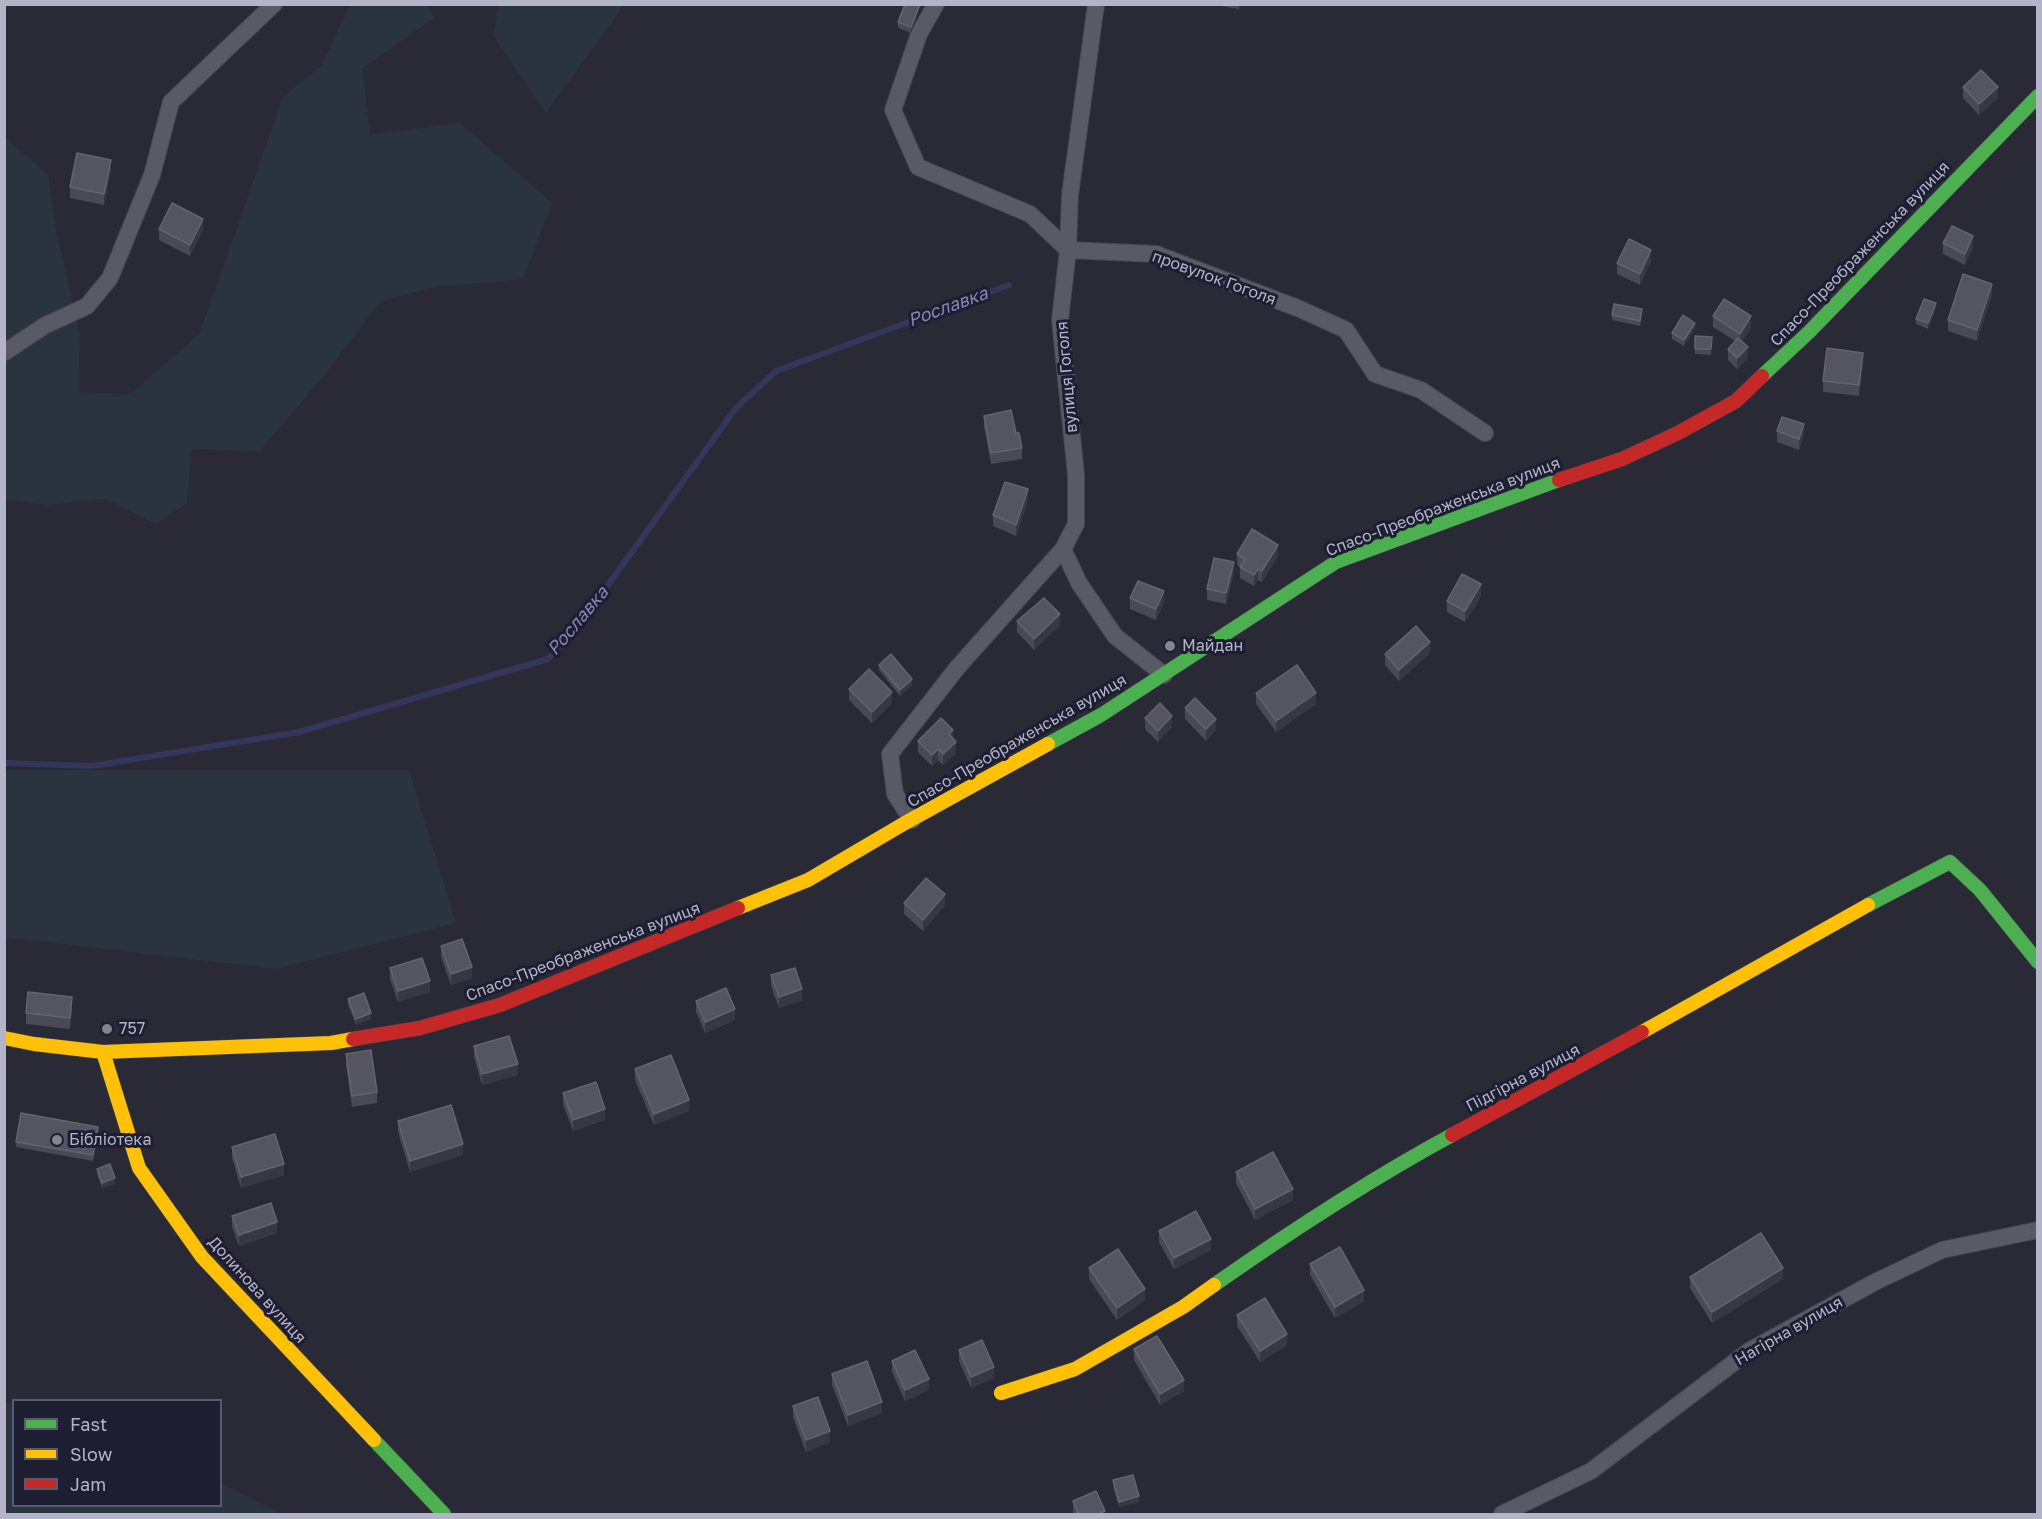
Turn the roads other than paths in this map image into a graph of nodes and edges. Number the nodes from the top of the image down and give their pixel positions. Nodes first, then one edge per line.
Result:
1 (274, 4) edge
2 (936, 4) edge
3 (1096, 4) edge
4 (2037, 96) edge
5 (1068, 250) junction
6 (5, 352) edge
7 (1485, 433) dead end
8 (1063, 549) junction
9 (1164, 675) junction
10 (912, 820) junction
11 (2037, 962) edge
12 (4, 1038) edge
13 (103, 1052) junction
14 (2037, 1230) edge
15 (1001, 1393) dead end
16 (444, 1515) edge
17 (1502, 1515) edge

1 - 6 street
2 - 5 street
3 - 5 street, вулиця Гоголя
4 - 9 street, Спасо-Преображенська вулиця
5 - 7 street, провулок Гоголя
5 - 8 street, вулиця Гоголя
8 - 9 street
8 - 10 street, вулиця Гоголя
9 - 10 street, Спасо-Преображенська вулиця
10 - 13 street, Спасо-Преображенська вулиця
11 - 15 street, Підгірна вулиця
12 - 13 street, Спасо-Преображенська вулиця
13 - 16 street, Долинова вулиця
14 - 17 street, Нагірна вулиця

